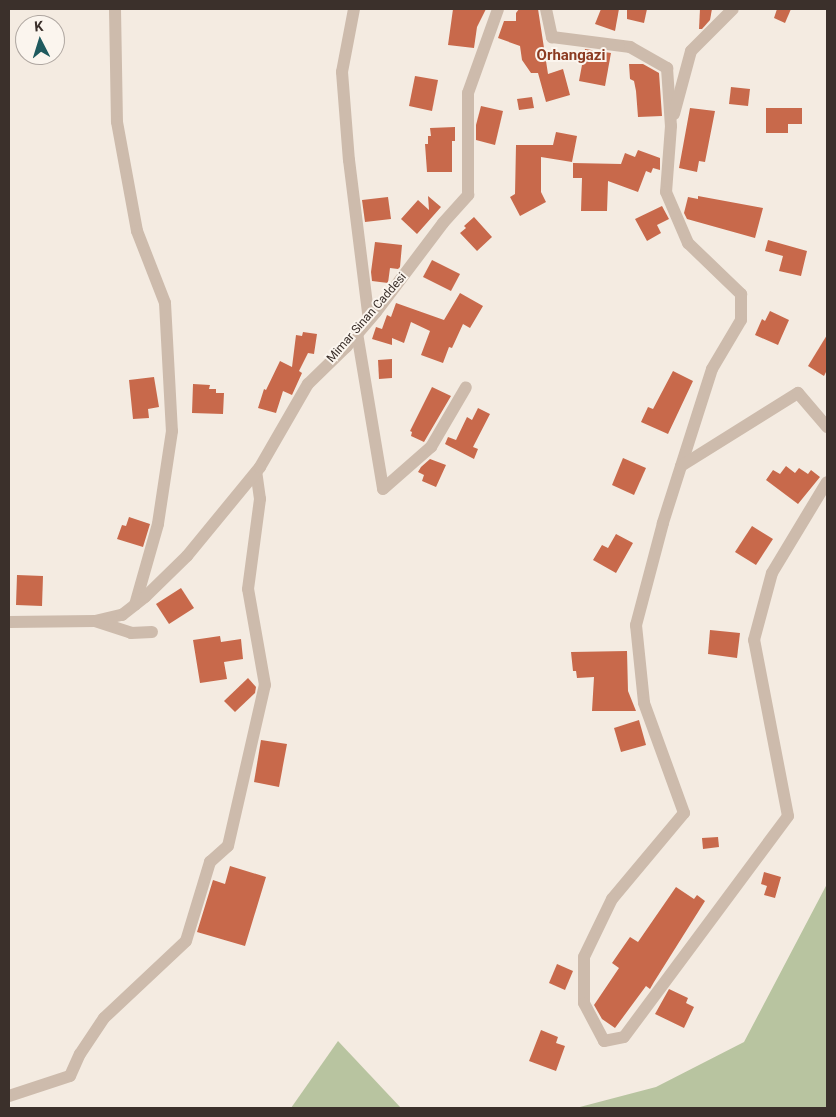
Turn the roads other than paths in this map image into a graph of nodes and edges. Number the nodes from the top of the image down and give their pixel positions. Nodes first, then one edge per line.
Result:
1 (115, 9) edge
2 (354, 9) edge
3 (498, 9) edge
4 (546, 9) edge
5 (733, 9) edge
6 (671, 126) junction
7 (369, 320) junction
8 (357, 334) junction
9 (466, 387) dead end
10 (827, 427) edge
11 (681, 466) junction
12 (256, 472) junction
13 (827, 482) edge
14 (135, 605) junction
15 (95, 621) junction
16 (9, 622) edge
17 (152, 632) dead end
18 (9, 1096) edge

1 - 14 street
2 - 7 street
3 - 7 street, Mimar Sinan Caddesi
4 - 6 street
5 - 6 street
6 - 11 street
7 - 8 street, Mimar Sinan Caddesi
8 - 9 street
8 - 12 street, Mimar Sinan Caddesi
10 - 11 street
11 - 13 street
12 - 14 street, Mimar Sinan Caddesi
12 - 18 street
14 - 15 street, Mimar Sinan Caddesi
15 - 16 street, Mimar Sinan Caddesi
15 - 17 street

